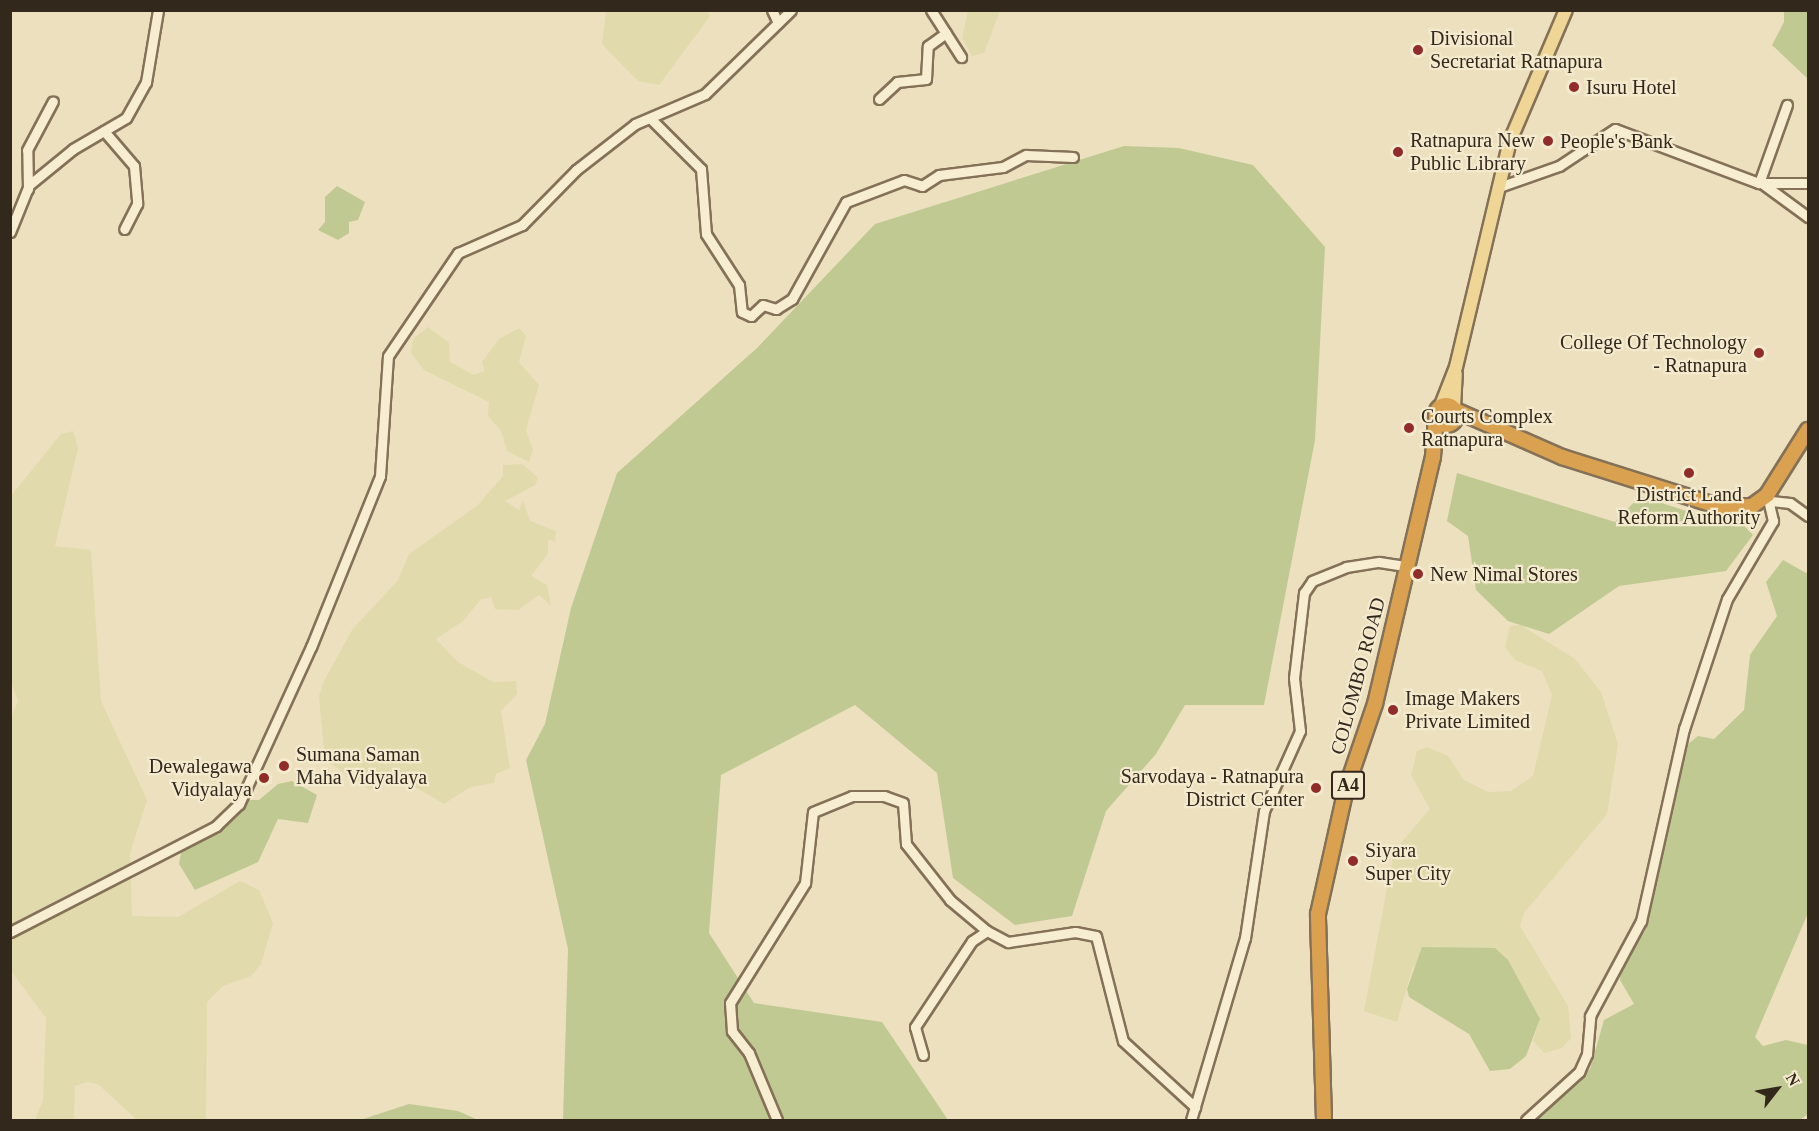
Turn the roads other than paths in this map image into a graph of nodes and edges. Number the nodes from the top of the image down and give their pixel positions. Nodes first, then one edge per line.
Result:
1 (158, 10) edge
2 (772, 10) edge
3 (791, 10) edge
4 (931, 10) edge
5 (1566, 10) edge
6 (778, 23) junction
7 (945, 33) junction
8 (961, 57) dead end
9 (879, 99) dead end
10 (53, 101) dead end
11 (1788, 105) dead end
12 (650, 118) junction
13 (104, 131) junction
14 (1073, 157) dead end
15 (1761, 183) junction
16 (1809, 183) edge
17 (1499, 187) junction
18 (28, 189) junction
19 (1809, 217) edge
20 (124, 229) dead end
21 (10, 232) edge
22 (1448, 415) junction
23 (1809, 430) edge
24 (1769, 498) junction
25 (1809, 516) edge
26 (1405, 566) junction
27 (987, 931) junction
28 (10, 932) edge
29 (923, 1055) dead end
30 (1195, 1107) junction
31 (777, 1120) edge
32 (1191, 1120) edge
33 (1324, 1120) edge
34 (1526, 1120) edge

1 - 13 street
2 - 6 street
3 - 6 street
4 - 7 street
5 - 17 main road
6 - 12 street
7 - 8 street
7 - 9 street
10 - 18 street
11 - 15 street
12 - 14 street
12 - 28 street
13 - 18 street
13 - 20 street
15 - 16 street
15 - 17 street
15 - 19 street
17 - 22 main road
18 - 21 street
22 - 24 highway
22 - 26 highway, COLOMBO ROAD / A4
23 - 24 highway
24 - 25 street
24 - 34 street
26 - 30 street
26 - 33 highway, COLOMBO ROAD / A4
27 - 29 street
27 - 30 street
27 - 31 street
30 - 32 street

